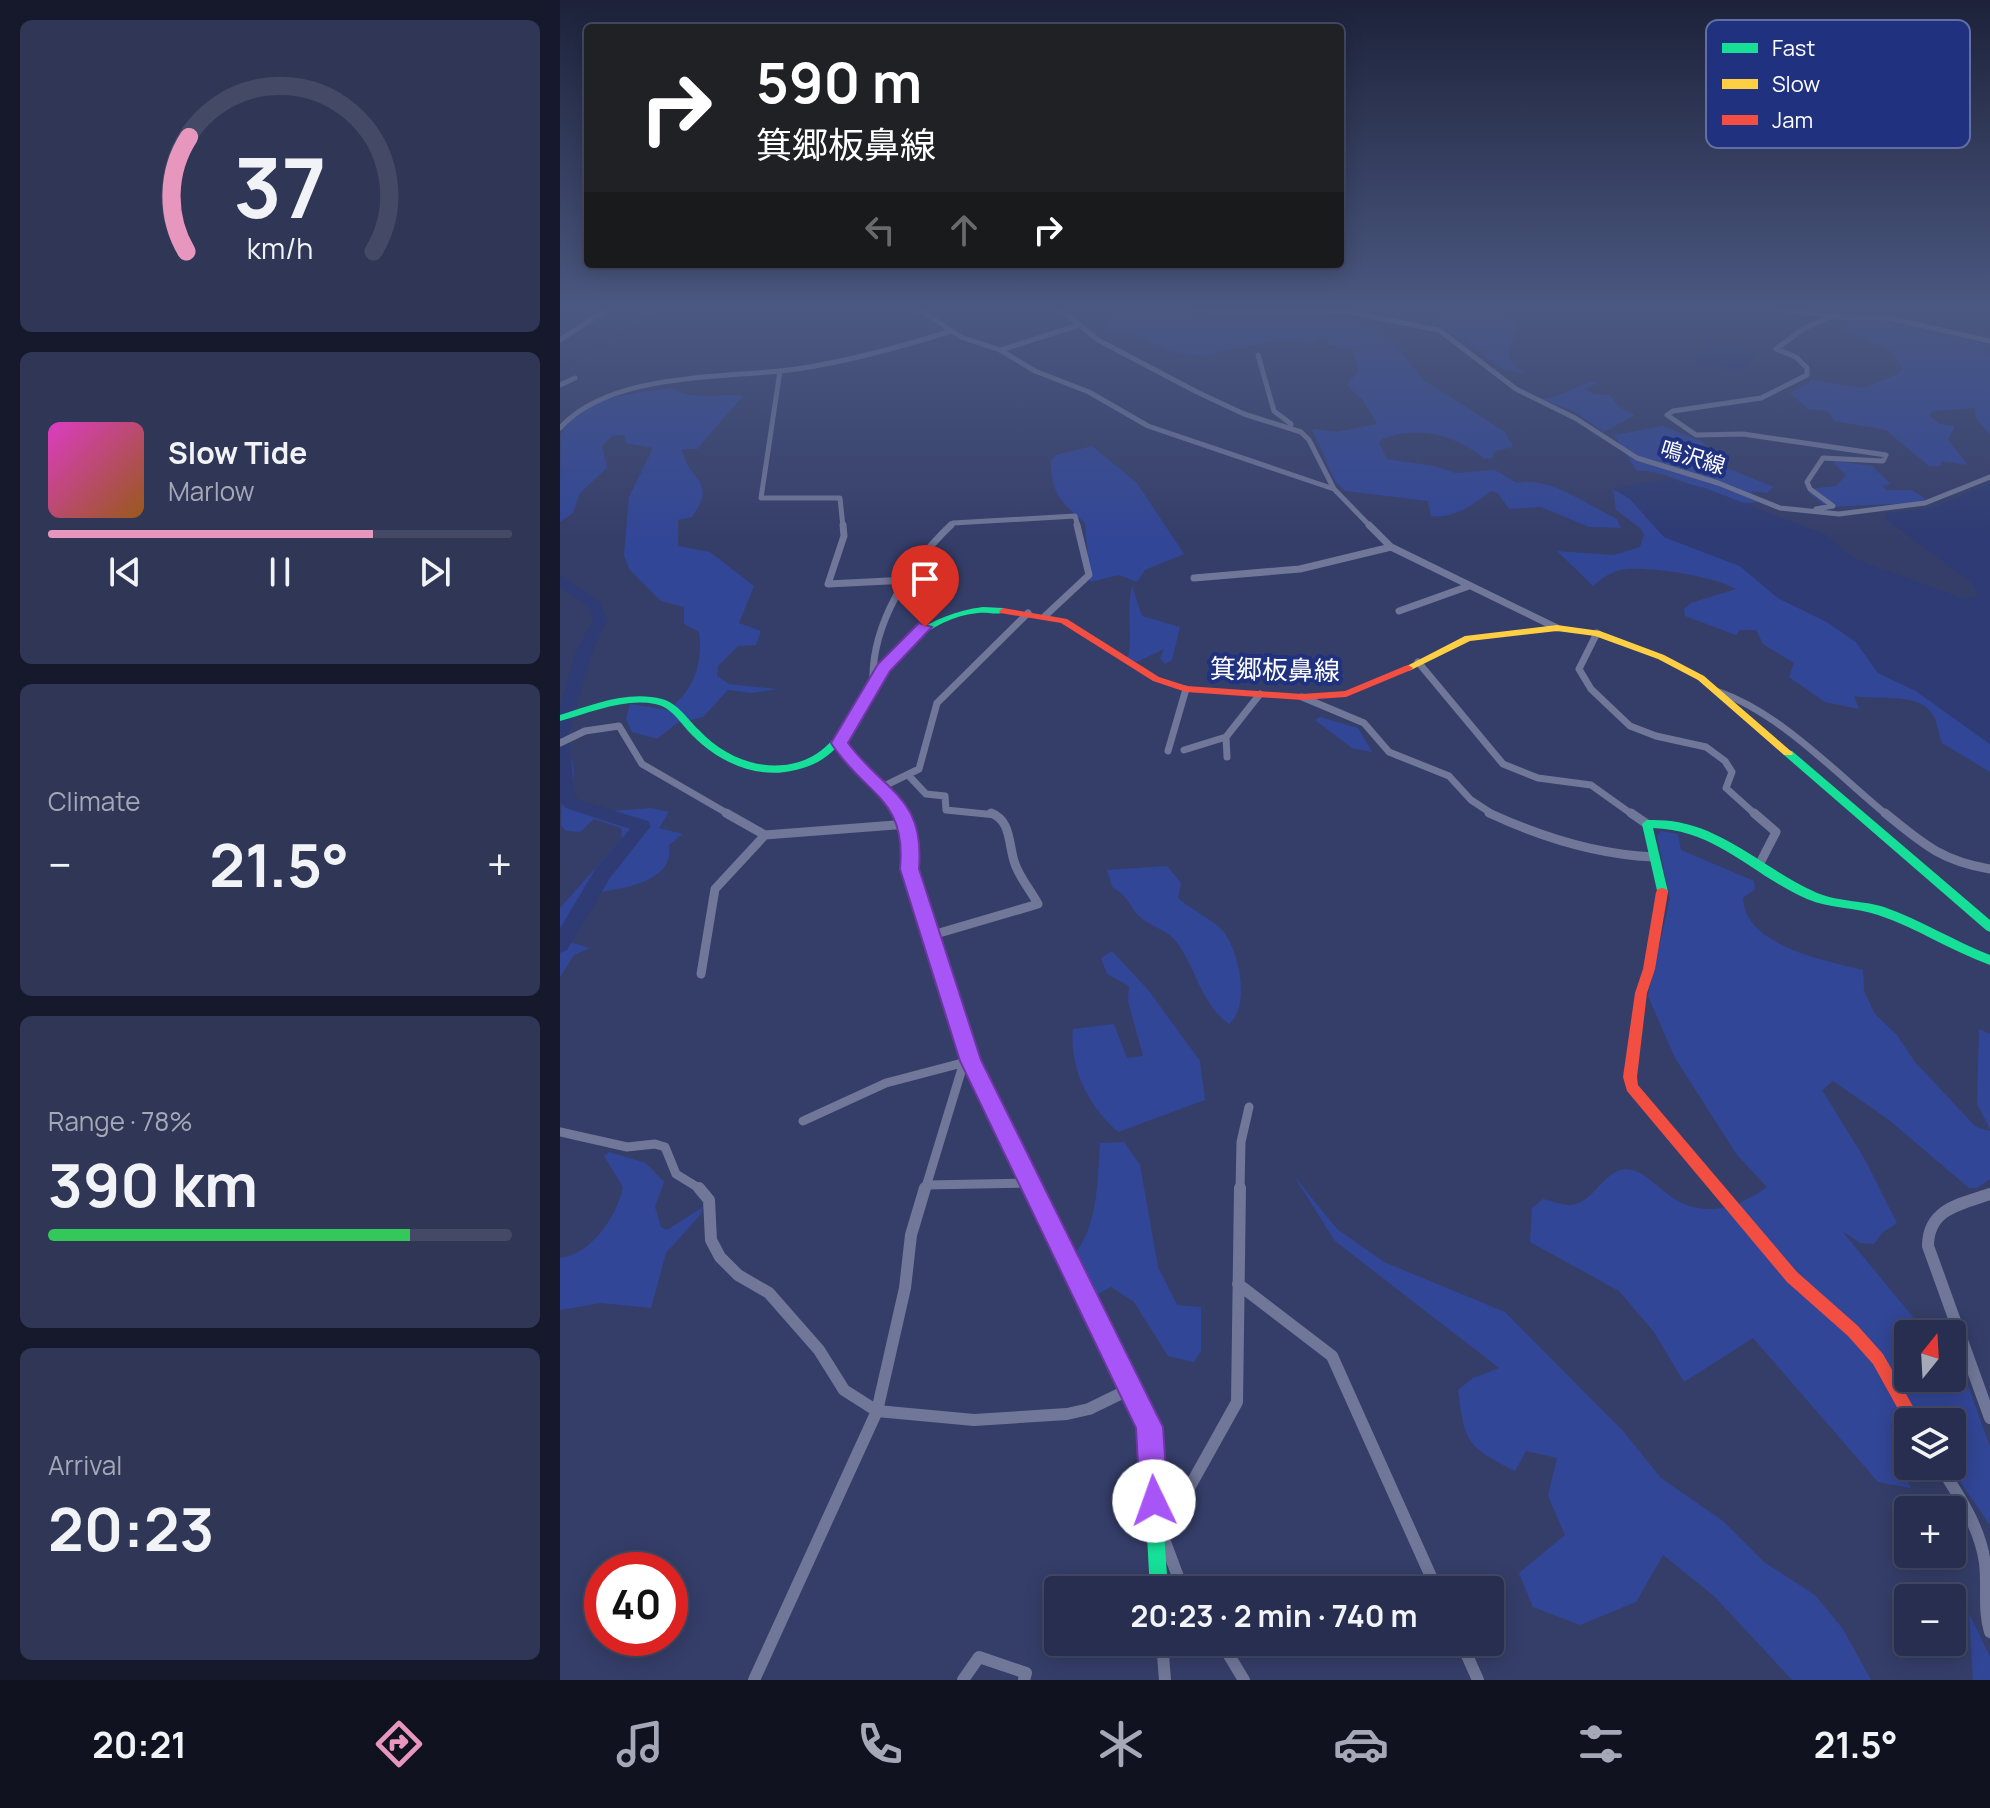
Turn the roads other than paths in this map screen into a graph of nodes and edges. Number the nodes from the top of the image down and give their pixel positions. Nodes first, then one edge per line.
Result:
1 (674, 384) edge
2 (778, 384) edge
3 (1069, 384) edge
4 (1183, 384) edge
5 (1266, 384) edge
6 (1510, 384) edge
7 (1794, 384) edge
8 (560, 428) edge
9 (1290, 428) junction
10 (1990, 477) edge
11 (1334, 489) junction
12 (1810, 513) junction
13 (1391, 547) junction
14 (1194, 578) dead end
15 (908, 580) junction
16 (1470, 586) junction
17 (1399, 611) dead end
18 (1028, 613) junction
19 (1045, 616) junction
20 (1557, 628) junction
21 (1597, 633) junction
22 (1418, 662) junction
23 (873, 682) junction
24 (1186, 689) junction
25 (1719, 692) junction
26 (1260, 694) junction
27 (1302, 697) junction
28 (560, 718) edge
29 (1226, 737) junction
30 (560, 743) edge
31 (839, 743) junction
32 (1184, 750) dead end
33 (1168, 751) dead end
34 (1227, 757) dead end
35 (909, 776) junction
36 (880, 788) junction
37 (908, 824) junction
38 (1647, 824) junction
39 (765, 835) junction
40 (1655, 857) junction
41 (1760, 863) junction
42 (1990, 869) edge
43 (1990, 927) edge
44 (929, 936) junction
45 (1990, 960) edge
46 (701, 974) dead end
47 (967, 1062) junction
48 (1249, 1107) dead end
49 (803, 1121) dead end
50 (560, 1132) edge
51 (1029, 1183) junction
52 (926, 1185) junction
53 (1990, 1194) edge
54 (1238, 1284) junction
55 (1128, 1390) junction
56 (1906, 1408) edge
57 (877, 1411) junction
58 (1990, 1418) edge
59 (1948, 1480) edge
60 (1160, 1530) junction
61 (1159, 1576) edge
62 (1178, 1576) edge
63 (1431, 1576) edge
64 (1990, 1632) edge
65 (1163, 1656) edge
66 (1229, 1656) edge
67 (1467, 1656) edge
68 (754, 1680) edge
69 (963, 1680) edge
70 (1024, 1680) edge
71 (1165, 1680) edge
72 (1244, 1680) edge
73 (1478, 1680) edge

1 - 8 street
2 - 15 street
3 - 11 street
4 - 9 street
5 - 9 street
6 - 12 street, 鳴沢線
7 - 12 street
9 - 11 street
10 - 12 street, 鳴沢線
11 - 13 street
13 - 14 street
13 - 16 street
15 - 19 street
15 - 23 street
16 - 17 street
16 - 20 street
18 - 19 main road, 箕郷板鼻線
18 - 23 main road, 箕郷板鼻線
18 - 35 street
19 - 24 main road, 箕郷板鼻線
20 - 21 main road, 箕郷板鼻線
20 - 22 main road, 箕郷板鼻線
21 - 25 main road, 箕郷板鼻線
21 - 41 street
22 - 27 main road, 箕郷板鼻線
22 - 38 street
23 - 31 main road, 箕郷板鼻線
24 - 26 main road, 箕郷板鼻線
24 - 33 street
25 - 42 street
25 - 43 main road, 箕郷板鼻線
26 - 27 main road, 箕郷板鼻線
26 - 29 street
27 - 40 street
28 - 31 main road
29 - 32 street
29 - 34 street
30 - 39 street
31 - 36 main road
35 - 36 street
35 - 44 street
36 - 37 main road
37 - 39 street
37 - 44 main road
38 - 40 main road
38 - 41 main road
39 - 46 street
40 - 56 main road
41 - 45 main road
44 - 47 main road
47 - 49 street
47 - 51 main road
47 - 52 street
48 - 54 street
50 - 57 street
51 - 52 street
51 - 55 main road
52 - 57 street
53 - 58 street
54 - 60 street
54 - 63 street
55 - 57 street
55 - 60 main road
57 - 68 street
59 - 64 street
60 - 61 main road
60 - 62 street
65 - 71 street
66 - 72 street
67 - 73 street
69 - 70 street

